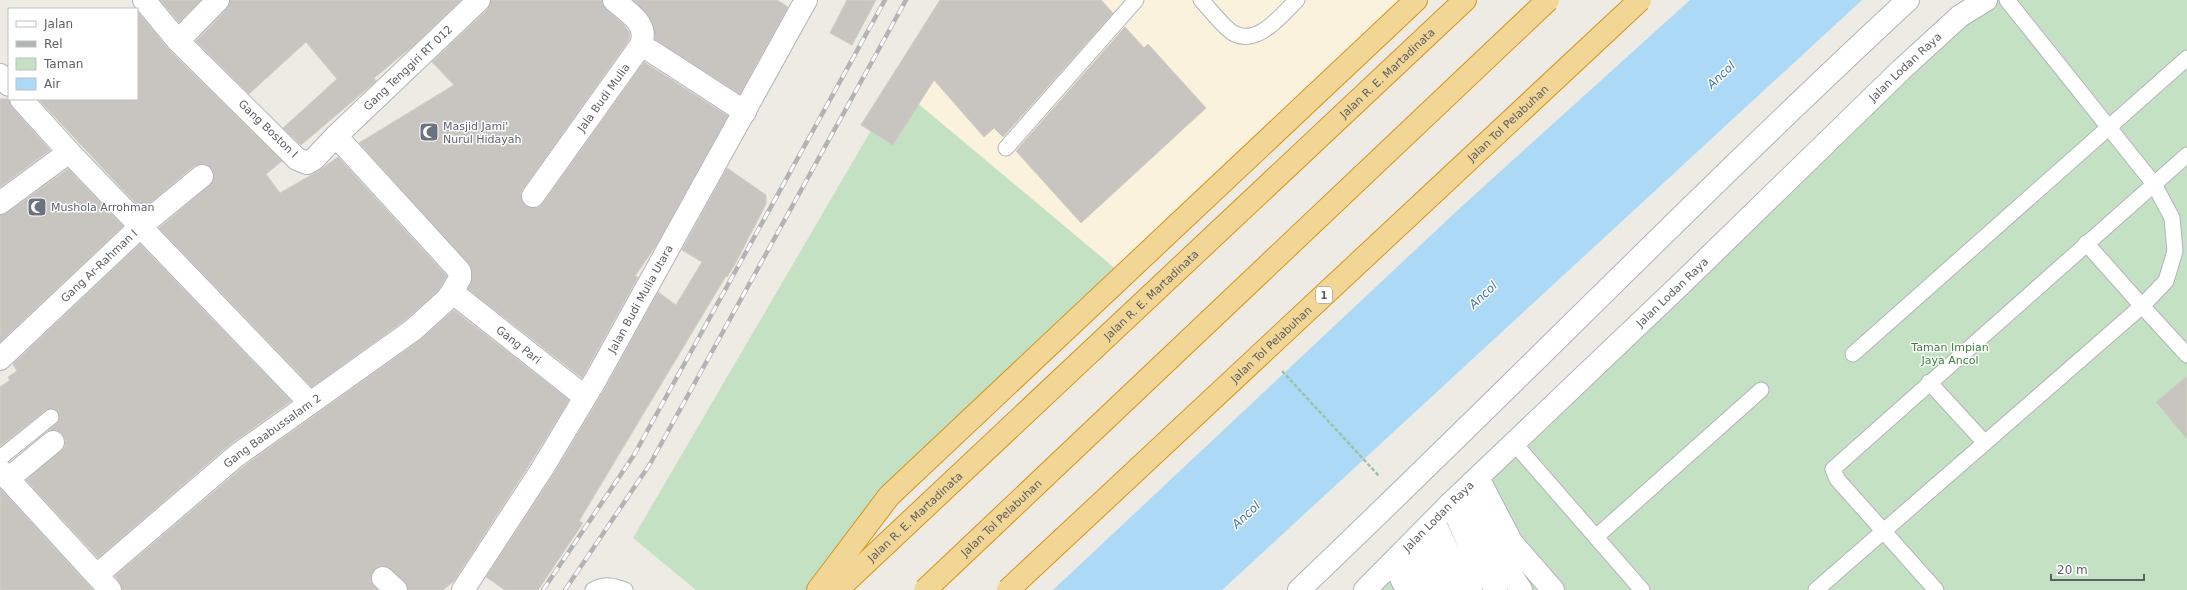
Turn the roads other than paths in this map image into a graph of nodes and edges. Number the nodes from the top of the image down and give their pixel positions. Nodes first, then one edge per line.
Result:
1 (144, 0) edge
2 (218, 0) edge
3 (479, 0) edge
4 (614, 0) edge
5 (806, 0) edge
6 (1136, 0) edge
7 (1201, 0) edge
8 (1297, 0) edge
9 (1416, 0) edge
10 (1465, 0) edge
11 (1535, 0) edge
12 (1548, 0) edge
13 (1640, 0) edge
14 (1908, 0) edge
15 (1986, 0) edge
16 (2007, 0) edge
17 (178, 40) junction
18 (650, 51) dead end
19 (2187, 58) edge
20 (0, 75) edge
21 (8, 84) edge
22 (22, 100) edge
23 (744, 112) junction
24 (2109, 127) junction
25 (336, 136) junction
26 (1006, 148) dead end
27 (68, 152) junction
28 (2187, 155) edge
29 (202, 176) dead end
30 (2154, 184) junction
31 (533, 196) dead end
32 (0, 203) edge
33 (140, 227) junction
34 (2086, 243) junction
35 (452, 292) junction
36 (2142, 306) junction
37 (1853, 354) dead end
38 (2187, 355) edge
39 (0, 359) edge
40 (1929, 382) junction
41 (1761, 390) dead end
42 (585, 397) junction
43 (310, 403) junction
44 (52, 417) dead end
45 (53, 442) dead end
46 (1514, 443) junction
47 (1985, 443) junction
48 (0, 458) edge
49 (4, 474) edge
50 (1464, 490) junction
51 (1884, 530) junction
52 (1596, 537) junction
53 (1414, 541) junction
54 (103, 585) edge
55 (1374, 586) edge
56 (463, 590) edge
57 (592, 590) edge
58 (625, 590) edge
59 (818, 590) edge
60 (837, 590) edge
61 (920, 590) edge
62 (925, 590) edge
63 (1008, 590) edge
64 (1300, 590) edge
65 (1406, 590) edge
66 (1427, 590) edge
67 (1451, 590) edge
68 (1471, 590) edge
69 (1496, 590) edge
70 (1521, 590) edge
71 (1553, 590) edge
72 (1642, 590) edge
73 (1816, 590) edge
74 (1936, 590) edge

1 - 17 street, Gang Boston I
2 - 17 street
3 - 25 street, Gang Tenggiri RT 012
4 - 31 street, Jala Budi Mulia
5 - 23 street, Jalan Budi Mulia Utara
6 - 26 lane
7 - 8 lane
9 - 59 highway
10 - 60 highway, Jalan R. E. Martadinata
11 - 61 highway
12 - 62 highway, Jalan Tol Pelabuhan, bridge
13 - 63 highway, Jalan Tol Pelabuhan / 1, bridge
14 - 64 street
15 - 46 street, Jalan Lodan Raya
16 - 24 lane
17 - 25 street, Gang Boston I
18 - 23 street
19 - 24 lane
20 - 21 street
22 - 27 street
23 - 42 street, Jalan Budi Mulia Utara
24 - 30 lane
24 - 37 lane
25 - 35 street
27 - 32 street
27 - 33 street
28 - 30 lane
29 - 33 street, Gang Ar-Rahman I
30 - 34 lane
30 - 36 lane
33 - 39 street, Gang Ar-Rahman I
33 - 43 street
34 - 36 lane
34 - 40 lane
35 - 42 street, Gang Pari
35 - 43 street, Gang Baabussalam 2
36 - 38 lane
36 - 47 lane
40 - 47 lane
40 - 51 lane
41 - 52 lane
42 - 56 street, Jalan Budi Mulia Utara
43 - 54 street, Gang Baabussalam 2
44 - 48 lane
45 - 49 street
46 - 50 street, Jalan Lodan Raya
46 - 52 lane
47 - 51 lane
49 - 54 street
50 - 53 street, Jalan Lodan Raya
50 - 69 street
50 - 70 street
50 - 71 street
51 - 73 lane
51 - 74 lane
52 - 72 lane
53 - 55 street, Jalan Lodan Raya
53 - 65 street
53 - 66 street
53 - 67 street
53 - 68 street
57 - 58 lane

